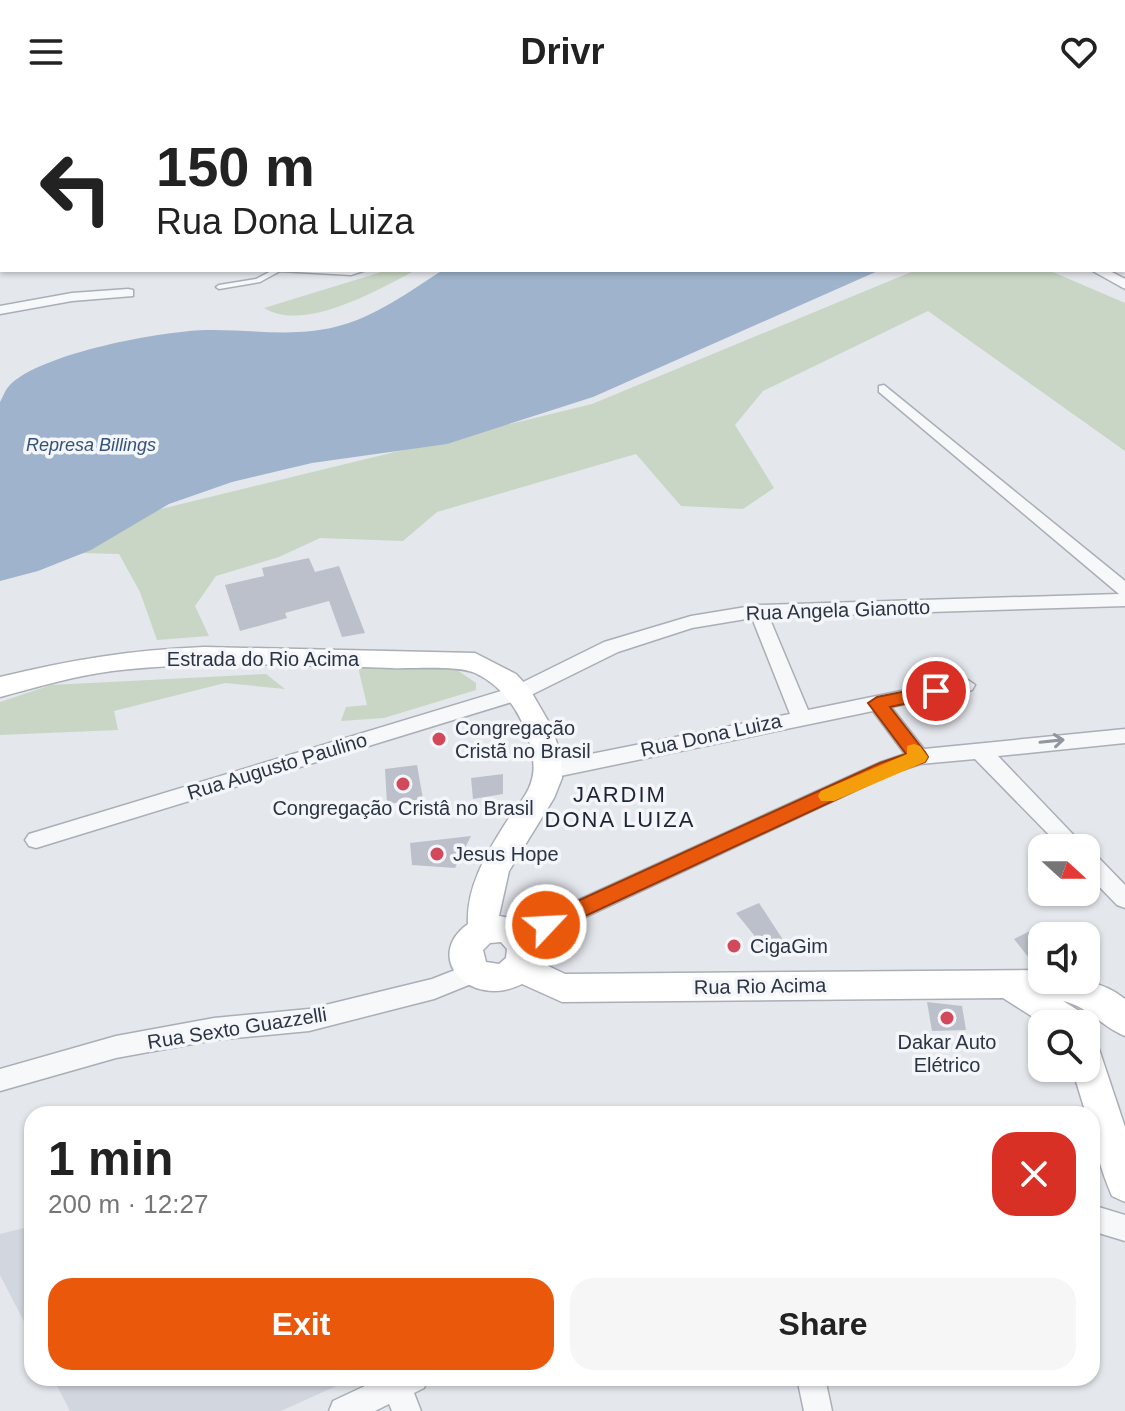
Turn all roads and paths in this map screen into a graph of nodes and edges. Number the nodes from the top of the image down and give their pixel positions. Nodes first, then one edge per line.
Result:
1 (277, 272) edge
2 (320, 272) edge
3 (347, 272) edge
4 (1102, 272) edge
5 (1125, 285) edge
6 (219, 287) dead end
7 (128, 293) dead end
8 (0, 310) edge
9 (884, 389) dead end
10 (1125, 590) edge
11 (1125, 600) edge
12 (758, 611) junction
13 (965, 685) dead end
14 (0, 687) edge
15 (518, 693) junction
16 (877, 703) junction
17 (801, 716) junction
18 (1125, 736) edge
19 (978, 749) junction
20 (919, 757) junction
21 (546, 771) junction
22 (1061, 834) edge
23 (36, 840) dead end
24 (1100, 873) edge
25 (1125, 899) edge
26 (484, 930) junction
27 (519, 952) junction
28 (473, 973) junction
29 (1006, 984) junction
30 (1120, 1006) edge
31 (1049, 1010) edge
32 (1087, 1010) edge
33 (0, 1080) edge
34 (1094, 1082) edge
35 (1125, 1184) edge
36 (1100, 1220) edge
37 (1125, 1228) edge
38 (813, 1386) edge
39 (406, 1392) edge
40 (343, 1411) edge
41 (818, 1411) edge

1 - 6 lane
2 - 3 lane
4 - 5 street
7 - 8 street
9 - 10 street
11 - 12 street, Rua Angela Gianotto
12 - 15 street, Rua Angela Gianotto
12 - 17 street
13 - 16 street, Rua Dona Luiza
14 - 15 main road, Estrada do Rio Acima
15 - 21 main road
15 - 23 street, Rua Augusto Paulino
16 - 17 street, Rua Dona Luiza
16 - 20 street
17 - 21 street, Rua Dona Luiza
19 -> 18 street
19 - 20 street
19 - 22 street
20 - 27 street
21 - 26 main road
24 - 25 street
26 - 27 main road, Rua Rio Acima
26 - 28 main road
27 - 28 main road
27 - 29 main road, Rua Rio Acima
28 - 33 street, Rua Sexto Guazzelli
29 - 30 main road, Rua Rio Acima
29 - 31 main road
30 - 32 main road
34 - 35 main road
36 - 37 street
38 - 41 street
39 - 40 street

